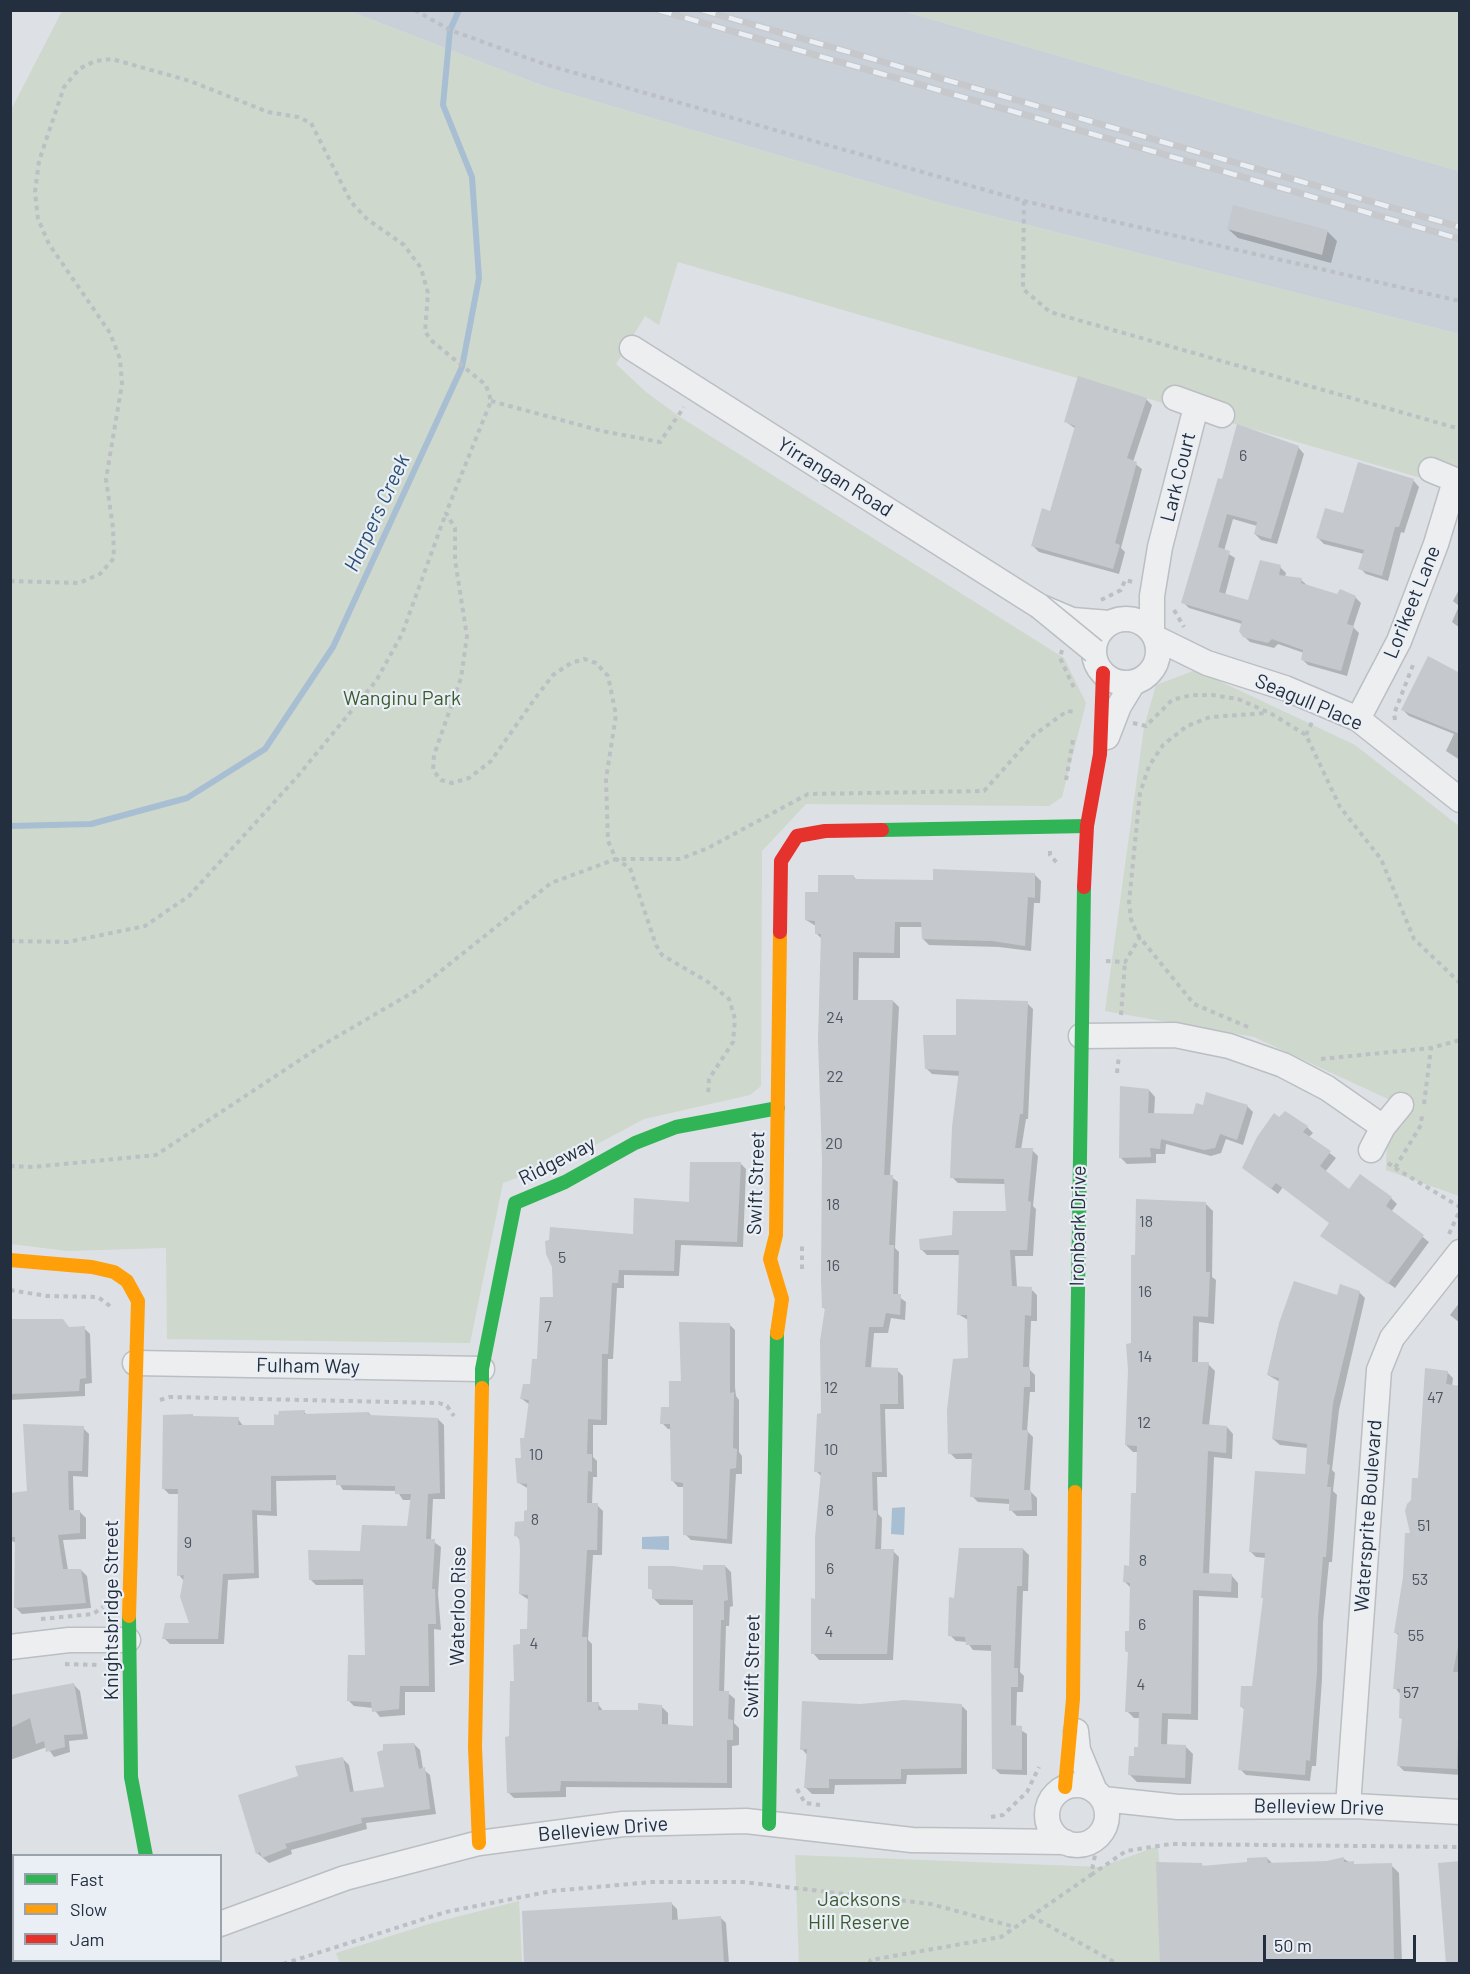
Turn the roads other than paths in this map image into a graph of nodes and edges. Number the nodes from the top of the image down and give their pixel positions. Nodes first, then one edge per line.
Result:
1 (632, 348) dead end
2 (1222, 414) dead end
3 (1431, 470) dead end
4 (1457, 481) edge
5 (1148, 588) junction
6 (1118, 620) junction
7 (1070, 624) junction
8 (1154, 635) junction
9 (1094, 651) junction
10 (1207, 663) junction
11 (1153, 669) junction
12 (1103, 673) junction
13 (1133, 683) junction
14 (1358, 719) junction
15 (1100, 754) junction
16 (1460, 800) edge
17 (1086, 826) junction
18 (1081, 1036) junction
19 (1401, 1105) dead end
20 (778, 1108) junction
21 (1383, 1126) junction
22 (1371, 1150) dead end
23 (1460, 1252) edge
24 (10, 1260) edge
25 (135, 1363) junction
26 (482, 1369) junction
27 (128, 1640) junction
28 (10, 1647) edge
29 (1073, 1699) junction
30 (1065, 1787) junction
31 (1099, 1795) junction
32 (1048, 1806) junction
33 (1348, 1806) junction
34 (1178, 1807) junction
35 (1460, 1812) edge
36 (769, 1824) junction
37 (1099, 1835) junction
38 (989, 1842) junction
39 (1065, 1842) junction
40 (479, 1844) junction
41 (146, 1854) edge
42 (223, 1921) edge

1 - 7 street, Yirrangan Road, bridge
2 - 5 street, Lark Court
3 - 4 street, Lorikeet Lane
4 - 14 street, Lorikeet Lane
5 - 6 street, Lark Court
5 - 8 street, Lark Court
6 - 7 street
6 - 8 street
6 - 9 street
7 - 9 street, Yirrangan Road, bridge
8 - 10 street, Seagull Place
8 - 11 street
9 - 12 street
10 - 11 street, Seagull Place
10 - 14 street, Seagull Place
11 - 13 street
12 - 13 street
12 - 15 street, Ironbark Drive
13 - 15 street, Ironbark Drive
14 - 16 street, Seagull Place
15 - 17 street, Ironbark Drive
17 - 18 street, Ironbark Drive
17 - 20 street, Swift Street
18 - 21 street
18 - 29 street, Ironbark Drive
19 - 21 street
20 - 26 street, Ridgeway
20 - 36 street, Swift Street
21 - 22 street
23 - 33 street, Watersprite Boulevard
24 - 25 street, Knightsbridge Street
25 - 26 street, Fulham Way
25 - 27 street, Knightsbridge Street
26 - 40 street, Waterloo Rise
27 - 28 street
27 - 41 street, Knightsbridge Street
29 - 30 street, Ironbark Drive
29 - 31 street, Ironbark Drive
30 - 31 street
30 - 32 street
31 - 34 street, Belleview Drive
31 - 37 street
32 - 38 street, Belleview Drive
32 - 39 street
33 - 34 street, Belleview Drive
33 - 35 street, Belleview Drive
34 - 37 street, Belleview Drive
36 - 38 street, Belleview Drive
36 - 40 street, Belleview Drive
37 - 39 street
38 - 39 street, Belleview Drive
40 - 42 street, Belleview Drive

